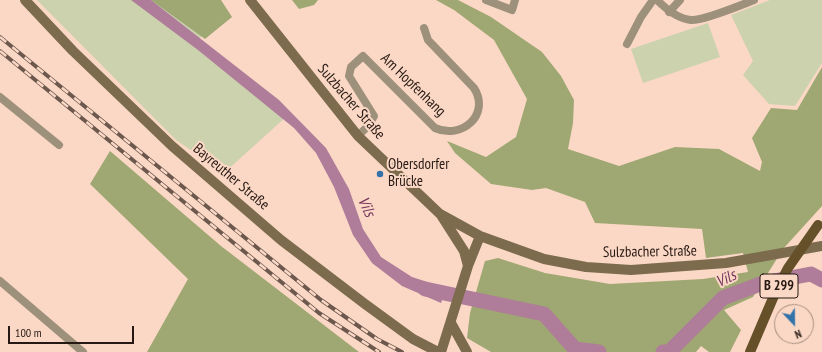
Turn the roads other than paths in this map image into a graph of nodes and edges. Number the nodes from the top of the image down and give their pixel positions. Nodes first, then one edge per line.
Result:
1 (25, 0) edge
2 (250, 0) edge
3 (486, 0) edge
4 (516, 0) edge
5 (653, 0) edge
6 (657, 0) edge
7 (680, 0) edge
8 (754, 0) edge
9 (669, 12) junction
10 (424, 28) dead end
11 (627, 44) dead end
12 (0, 97) edge
13 (358, 136) junction
14 (59, 145) dead end
15 (440, 214) junction
16 (818, 226) dead end
17 (480, 236) junction
18 (822, 246) edge
19 (468, 266) junction
20 (0, 281) edge
21 (451, 323) junction
22 (83, 352) edge
23 (438, 352) edge
24 (441, 352) edge
25 (467, 352) edge
26 (750, 352) edge

1 - 23 main road, Bayreuther Straße
2 - 13 main road, Sulzbacher Straße
3 - 4 street
5 - 11 street
6 - 9 street
7 - 9 street
8 - 9 street
10 - 13 street, Am Hopfenhang
12 - 14 street
13 - 15 main road, Sulzbacher Straße
15 - 17 main road, Sulzbacher Straße
15 - 19 main road, Sulzbacher Straße
16 - 26 main road, B 299, bridge
17 - 18 main road, Sulzbacher Straße
17 - 19 main road
19 - 21 main road
20 - 22 street
21 - 24 main road
21 - 25 main road

